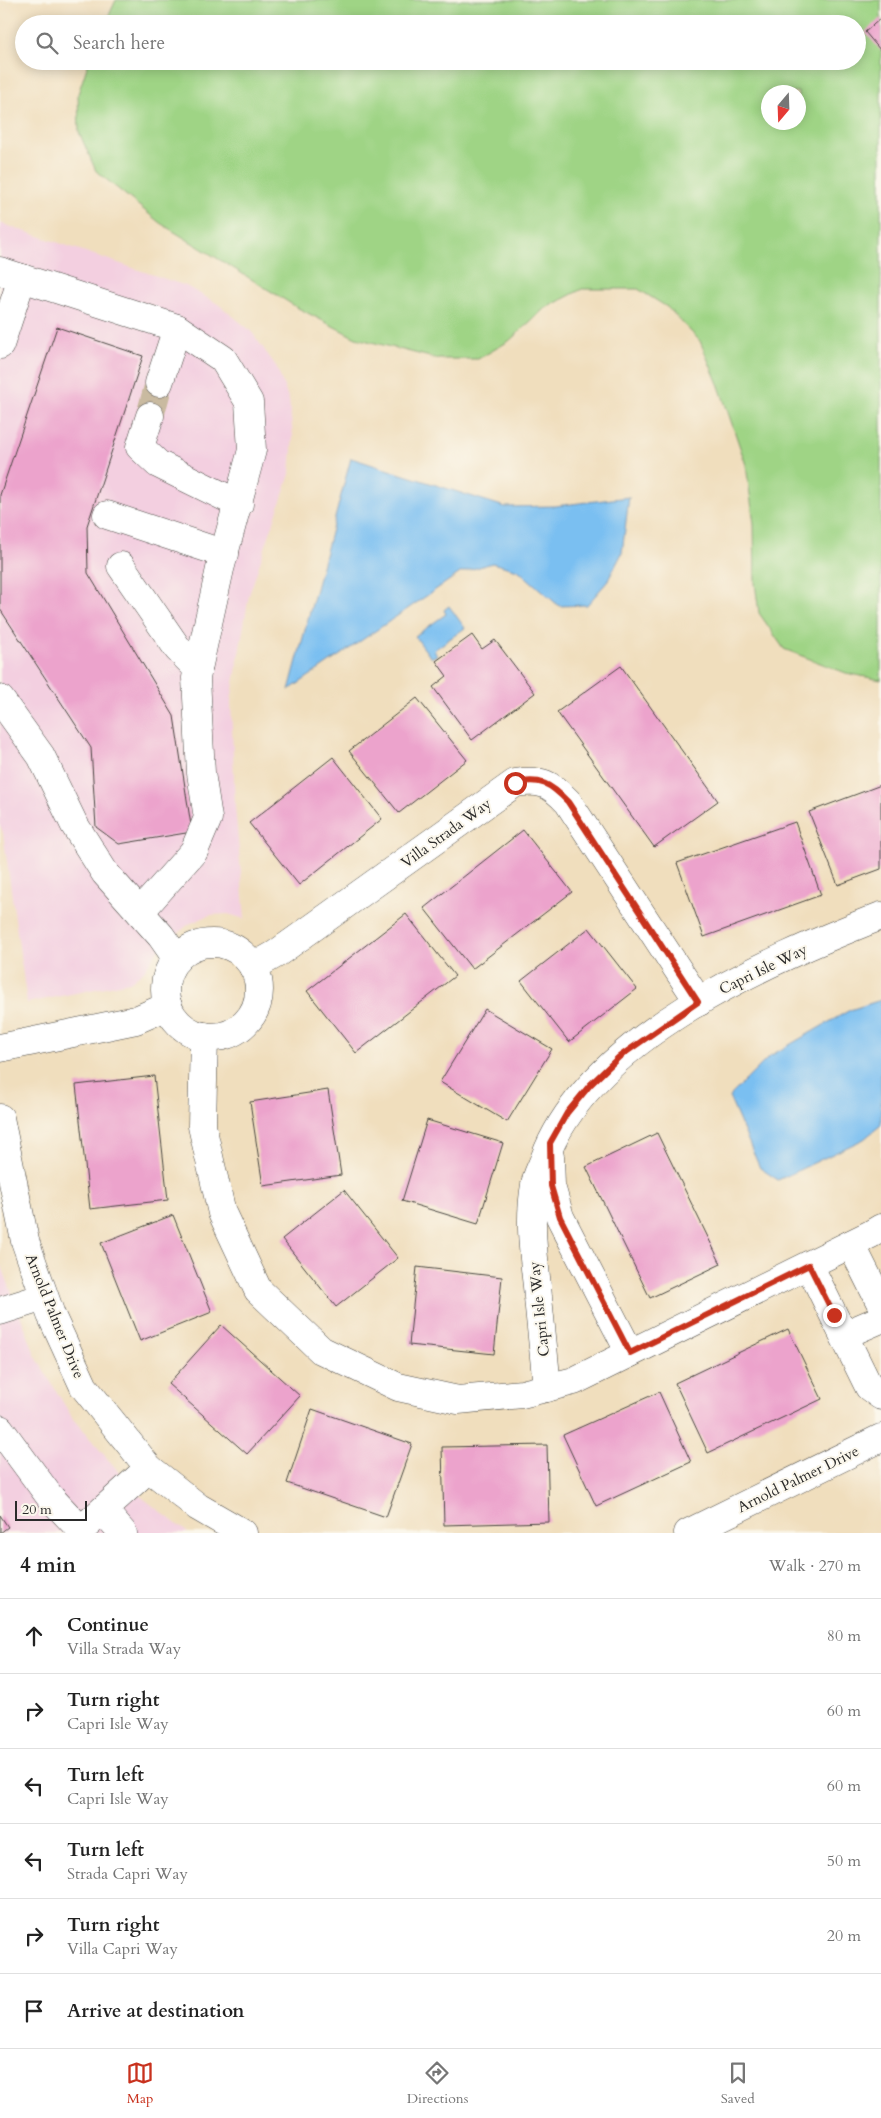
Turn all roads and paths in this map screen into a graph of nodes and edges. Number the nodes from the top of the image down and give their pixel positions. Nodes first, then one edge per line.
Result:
1 (11, 275) edge
2 (177, 328) junction
3 (0, 345) edge
4 (159, 383) tunnel mouth
5 (150, 416) tunnel mouth
6 (239, 504) junction
7 (107, 515) dead end
8 (225, 554) junction
9 (121, 566) dead end
10 (198, 669) junction
11 (0, 699) edge
12 (140, 912) junction
13 (881, 916) edge
14 (177, 959) junction
15 (253, 967) junction
16 (698, 1002) junction
17 (168, 1006) junction
18 (204, 1036) junction
19 (0, 1048) edge
20 (0, 1118) edge
21 (550, 1143) junction
22 (881, 1228) edge
23 (851, 1244) junction
24 (809, 1265) junction
25 (44, 1297) junction
26 (881, 1304) edge
27 (0, 1311) edge
28 (881, 1319) edge
29 (844, 1336) junction
30 (630, 1353) junction
31 (547, 1388) junction
32 (881, 1396) edge
33 (0, 1429) edge
34 (881, 1438) edge
35 (149, 1468) junction
36 (103, 1510) junction
37 (79, 1532) edge
38 (123, 1533) edge
39 (243, 1533) edge
40 (688, 1533) edge

1 - 2 street
1 - 3 street
2 - 4 street
2 - 6 street
5 - 6 street
6 - 8 street
7 - 8 street
8 - 10 street
9 - 10 street
10 - 12 street
11 - 12 street
12 - 14 street
13 - 16 street, Capri Isle Way
14 - 15 street
14 - 17 street
15 - 16 street, Villa Strada Way
15 - 18 street
16 - 21 street, Capri Isle Way
17 - 18 street
17 - 19 street
18 - 31 street
20 - 25 street, Arnold Palmer Drive
21 - 30 street
21 - 31 street, Capri Isle Way
22 - 23 street
23 - 24 street
23 - 26 street
24 - 29 street
24 - 30 street
25 - 27 street
25 - 35 street, Arnold Palmer Drive
28 - 29 street
29 - 32 street
30 - 31 street
33 - 37 street
34 - 40 street, Arnold Palmer Drive
35 - 36 street
35 - 39 street, Arnold Palmer Drive
36 - 37 street
36 - 38 street

